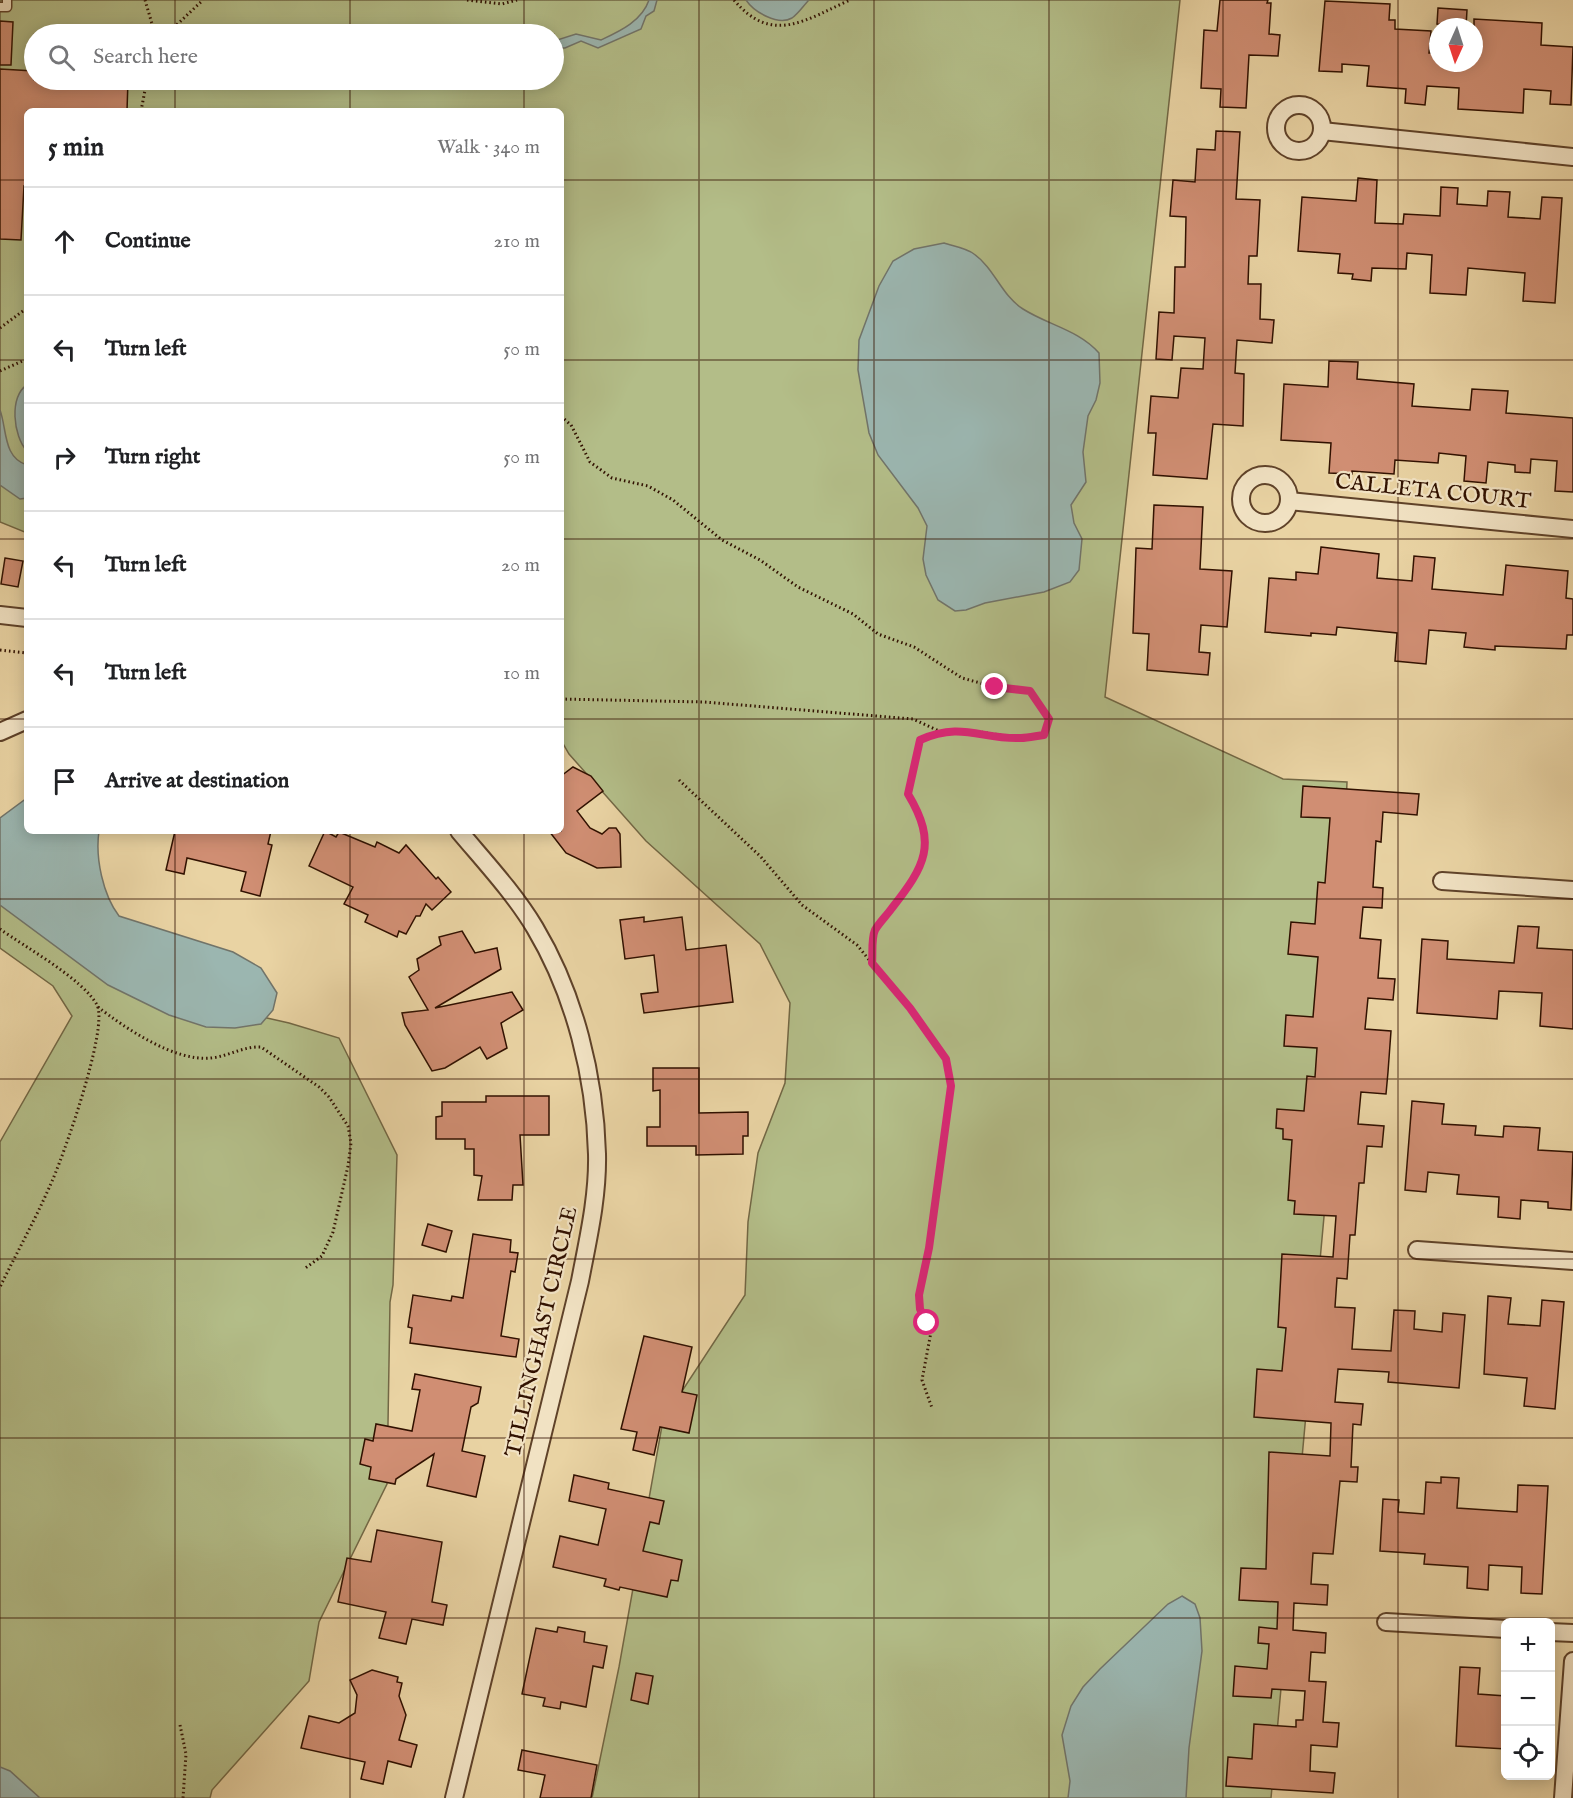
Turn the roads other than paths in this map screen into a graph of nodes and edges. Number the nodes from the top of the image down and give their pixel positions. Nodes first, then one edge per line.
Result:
1 (7, 0) edge
2 (0, 7) edge
3 (1322, 131) dead end
4 (1573, 157) edge
5 (1289, 501) dead end
6 (1573, 529) edge
7 (0, 615) edge
8 (24, 618) edge
9 (24, 721) edge
10 (0, 732) edge
11 (461, 834) edge
12 (1442, 881) dead end
13 (1573, 890) edge
14 (1417, 1251) dead end
15 (1573, 1261) edge
16 (1386, 1622) dead end
17 (1501, 1629) edge
18 (1555, 1632) edge
19 (1573, 1633) edge
20 (1573, 1661) edge
21 (454, 1798) edge
22 (1563, 1798) edge

1 - 2 lane
3 - 4 street
5 - 6 street, CALLETA COURT
7 - 8 street
9 - 10 street
11 - 21 street, TILLINGHAST CIRCLE
12 - 13 street
14 - 15 street
16 - 17 street
18 - 19 street
20 - 22 street

